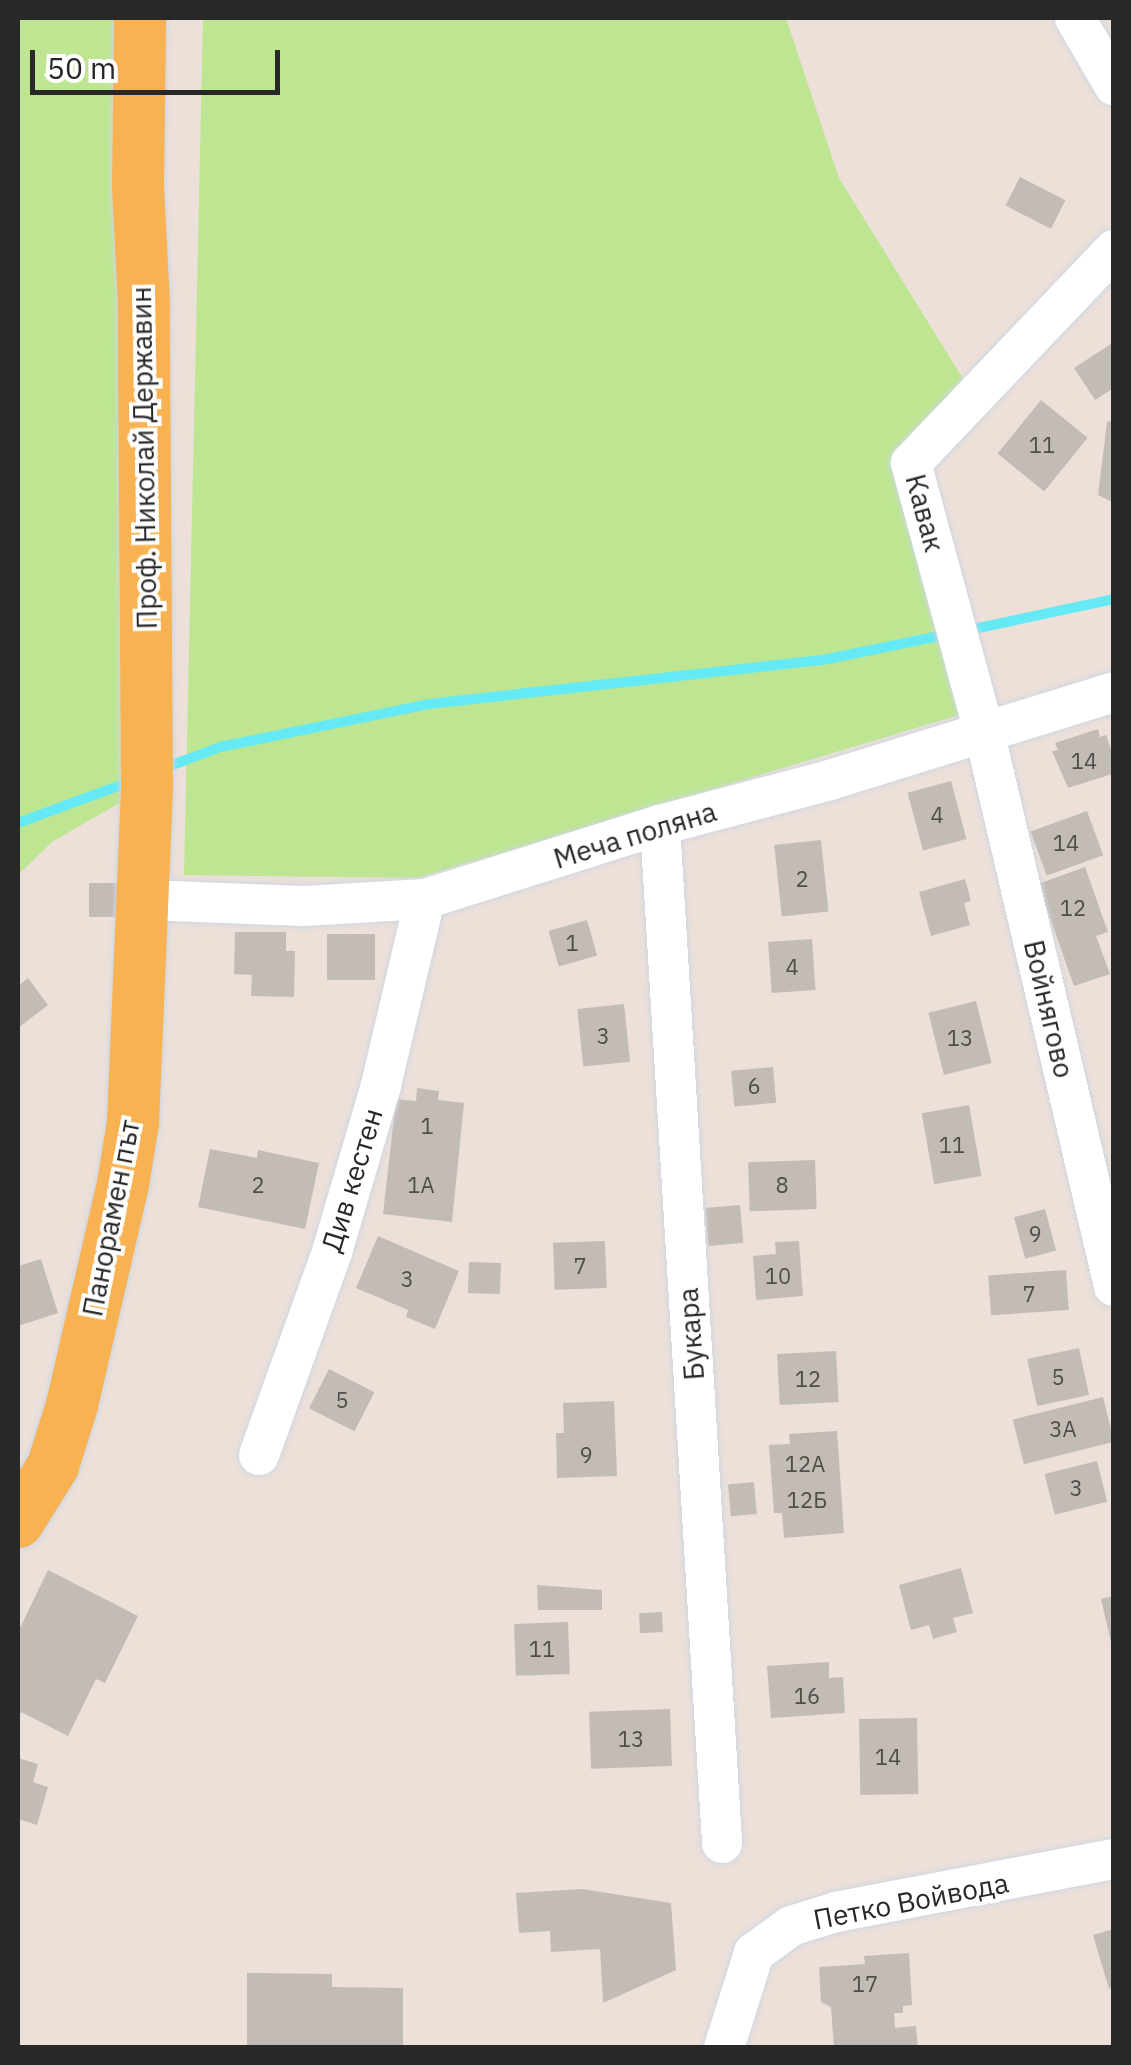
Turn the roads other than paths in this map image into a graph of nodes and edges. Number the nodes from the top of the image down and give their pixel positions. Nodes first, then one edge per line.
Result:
1 (140, 18) edge
2 (1075, 18) edge
3 (1114, 86) edge
4 (1114, 250) edge
5 (1114, 692) edge
6 (984, 732) junction
7 (660, 825) junction
8 (145, 900) junction
9 (425, 900) junction
10 (1114, 1286) edge
11 (259, 1455) dead end
12 (18, 1522) edge
13 (722, 1843) dead end
14 (1114, 1859) edge
15 (724, 2048) edge

1 - 8 main road, Проф. Николай Державин
2 - 3 street
4 - 6 street, Кавак
5 - 6 street, Меча поляна
6 - 7 street, Меча поляна
6 - 10 street, Войнягово
7 - 9 street, Меча поляна
7 - 13 street, Букара
8 - 9 street, Меча поляна
8 - 12 main road, Панорамен път
9 - 11 street, Див кестен
14 - 15 street, Петко Войвода

